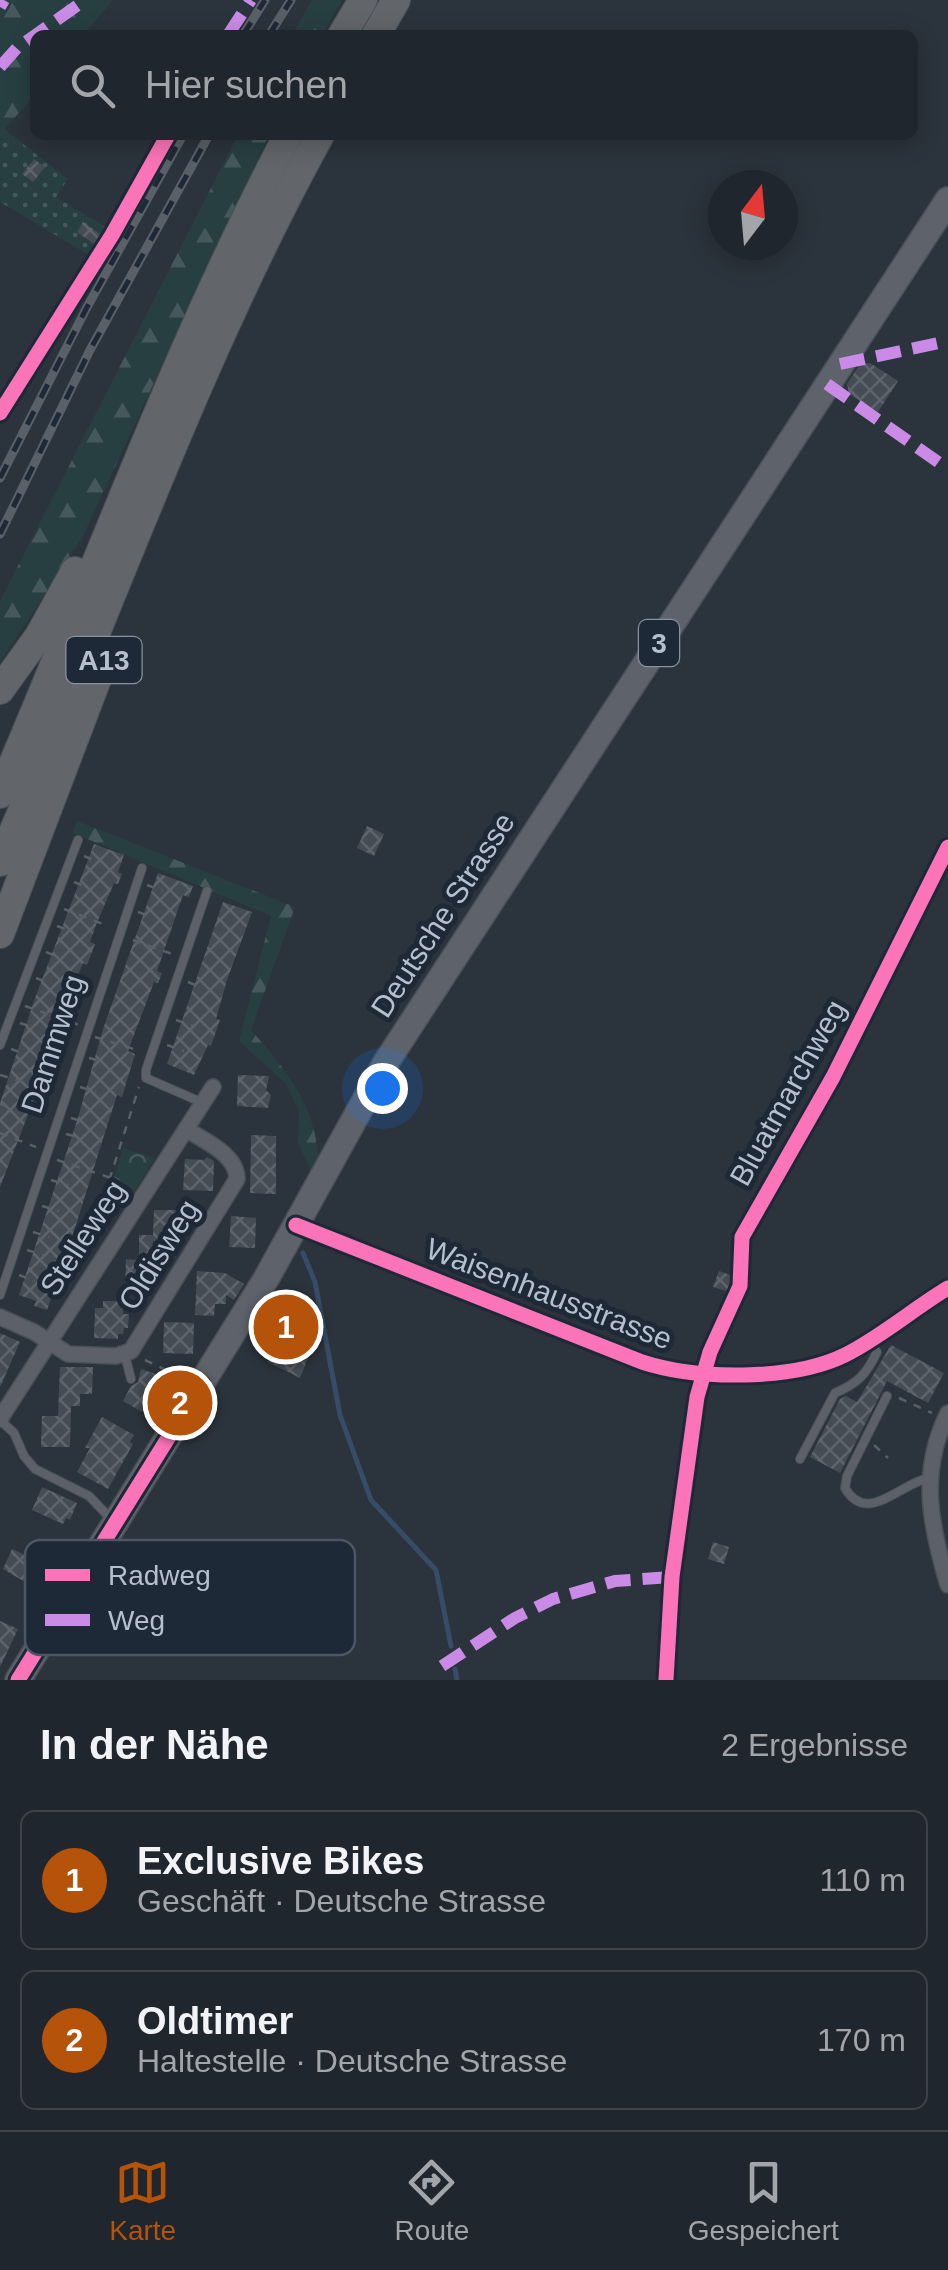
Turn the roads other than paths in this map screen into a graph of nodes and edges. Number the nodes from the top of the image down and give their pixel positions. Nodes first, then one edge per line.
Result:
1 (363, 0) edge
2 (396, 0) edge
3 (345, 30) edge
4 (379, 30) edge
5 (285, 140) edge
6 (317, 140) edge
7 (948, 200) edge
8 (199, 382) junction
9 (155, 414) junction
10 (0, 690) edge
11 (0, 794) edge
12 (78, 840) dead end
13 (948, 847) edge
14 (0, 862) edge
15 (142, 868) dead end
16 (208, 892) dead end
17 (0, 934) edge
18 (0, 1045) edge
19 (213, 1087) dead end
20 (203, 1103) junction
21 (186, 1130) junction
22 (296, 1225) junction
23 (948, 1288) edge
24 (0, 1295) edge
25 (0, 1317) edge
26 (868, 1341) junction
27 (49, 1342) junction
28 (128, 1353) junction
29 (702, 1374) junction
30 (130, 1379) dead end
31 (887, 1396) road end
32 (944, 1414) edge
33 (0, 1419) edge
34 (800, 1460) dead end
35 (929, 1478) junction
36 (115, 1523) junction
37 (104, 1540) edge
38 (948, 1584) edge
39 (33, 1655) edge
40 (18, 1680) edge

1 - 3 highway
2 - 4 highway
5 - 9 highway, A13
6 - 8 highway, A13
7 - 22 main road, Deutsche Strasse / 3
8 - 14 highway, A13
8 - 17 highway, A13
9 - 10 highway, A13
9 - 11 highway, A13
12 - 18 lane, Dammweg
13 - 29 lane, Bluatmarchweg
15 - 24 lane, Dammweg
16 - 20 lane
19 - 20 street, Stelleweg
20 - 21 street, Stelleweg
21 - 27 street, Stelleweg
21 - 28 street, Oldisweg
22 - 29 street, Waisenhausstrasse
22 - 36 main road, Deutsche Strasse / 3
23 - 26 street, Waisenhausstrasse
25 - 27 street
26 - 29 street, Waisenhausstrasse
26 - 34 lane
27 - 28 street, Oldisweg
27 - 33 street, Stelleweg
28 - 30 lane
31 - 35 lane
32 - 35 street
33 - 36 lane
35 - 38 street
36 - 37 main road, Deutsche Strasse / 3
39 - 40 main road, Deutsche Strasse / 3

